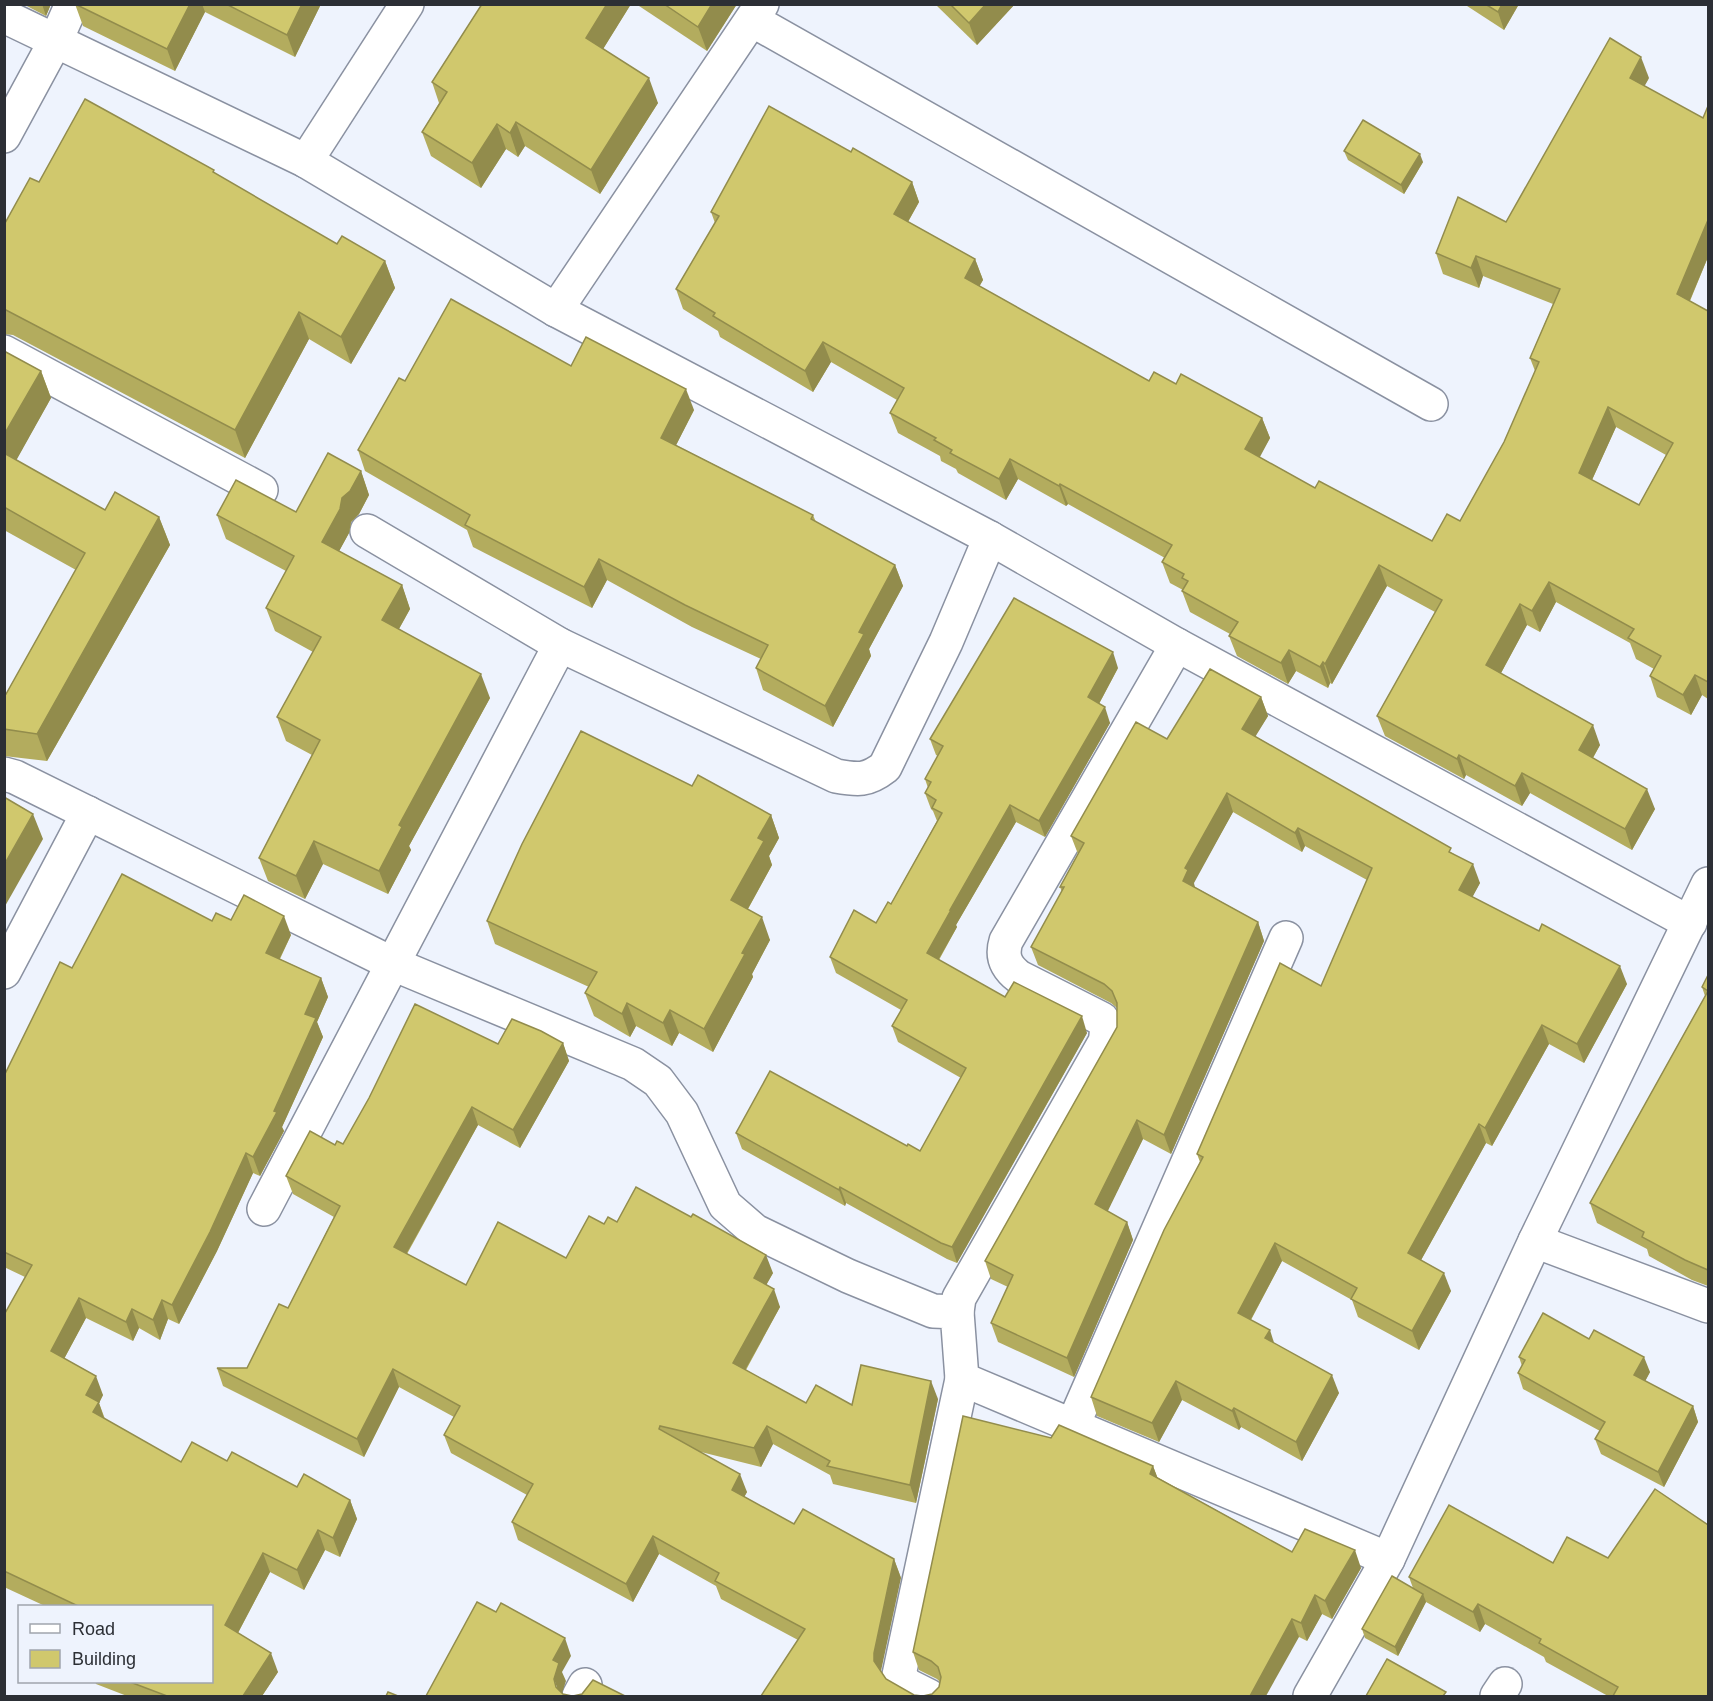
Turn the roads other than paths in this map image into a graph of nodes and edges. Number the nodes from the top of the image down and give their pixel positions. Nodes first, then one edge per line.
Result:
1 (72, 4) edge
2 (407, 4) edge
3 (757, 12) edge
4 (4, 16) edge
5 (56, 40) junction
6 (4, 136) edge
7 (306, 162) junction
8 (556, 310) junction
9 (4, 352) edge
10 (1431, 404) dead end
11 (261, 490) edge
12 (367, 531) dead end
13 (990, 538) junction
14 (560, 645) junction
15 (1177, 645) junction
16 (4, 774) edge
17 (88, 813) junction
18 (1708, 884) edge
19 (1690, 923) junction
20 (1286, 938) dead end
21 (393, 964) junction
22 (4, 972) edge
23 (264, 1209) dead end
24 (1535, 1241) junction
25 (1708, 1306) edge
26 (957, 1312) junction
27 (962, 1379) junction
28 (1073, 1425) junction
29 (1388, 1559) junction
30 (929, 1696) edge
31 (1310, 1696) edge

1 - 5 street
2 - 7 street
3 - 8 street
3 - 10 street
4 - 5 street
5 - 6 street
5 - 7 street
7 - 8 street
8 - 13 street
9 - 11 street
12 - 14 street
13 - 14 street
13 - 15 street
14 - 21 street
15 - 19 street
15 - 26 street
16 - 17 street
17 - 21 street
17 - 22 street
18 - 19 street
19 - 24 street
20 - 28 street
21 - 23 street
21 - 26 street
24 - 25 street
24 - 29 street
26 - 27 street
27 - 28 street
27 - 30 street
28 - 29 street
29 - 31 street

